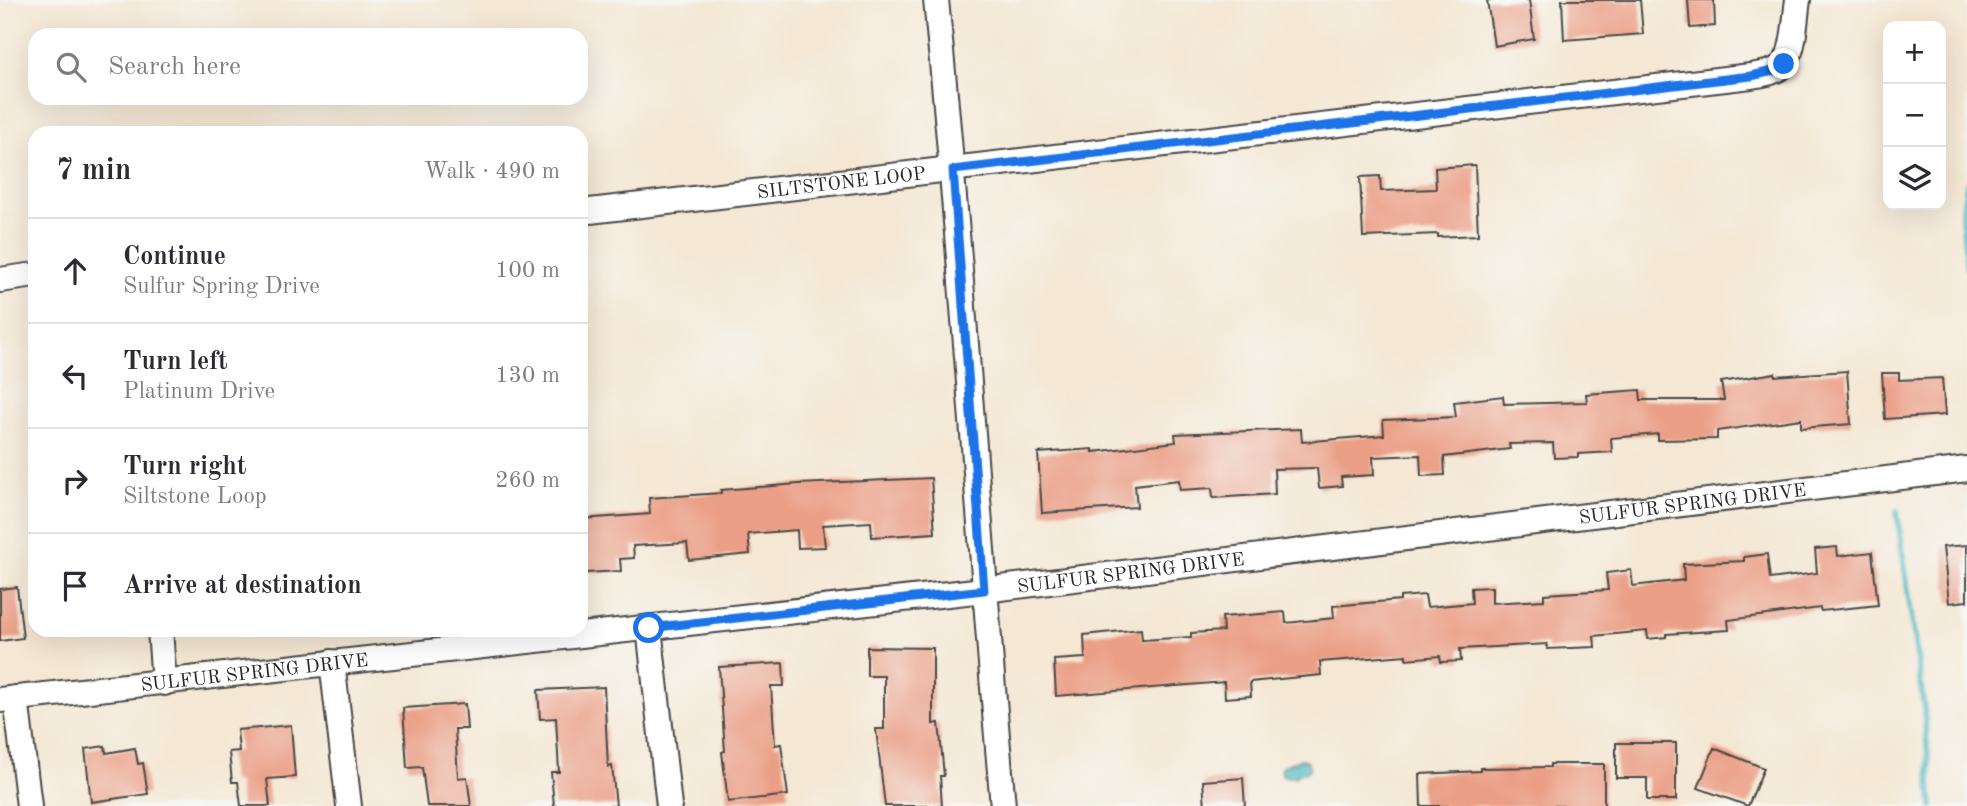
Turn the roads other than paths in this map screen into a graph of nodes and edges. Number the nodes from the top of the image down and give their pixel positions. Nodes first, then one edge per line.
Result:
1 (936, 0) edge
2 (1798, 0) edge
3 (953, 170) junction
4 (588, 211) edge
5 (28, 276) edge
6 (0, 279) edge
7 (1967, 469) edge
8 (984, 590) junction
9 (649, 628) junction
10 (588, 635) edge
11 (161, 637) edge
12 (565, 637) edge
13 (332, 662) junction
14 (164, 683) junction
15 (8, 699) edge
16 (29, 806) edge
17 (349, 806) edge
18 (669, 806) edge
19 (1003, 806) edge

1 - 3 street
2 - 3 street, SILTSTONE LOOP
3 - 4 street, SILTSTONE LOOP
3 - 8 street
5 - 6 street
7 - 8 street, SULFUR SPRING DRIVE
8 - 9 street, SULFUR SPRING DRIVE
8 - 19 street
9 - 10 street, SULFUR SPRING DRIVE
9 - 18 street
11 - 14 street
12 - 13 street, SULFUR SPRING DRIVE
13 - 14 street, SULFUR SPRING DRIVE
13 - 17 street
14 - 15 street, SULFUR SPRING DRIVE
15 - 16 street

